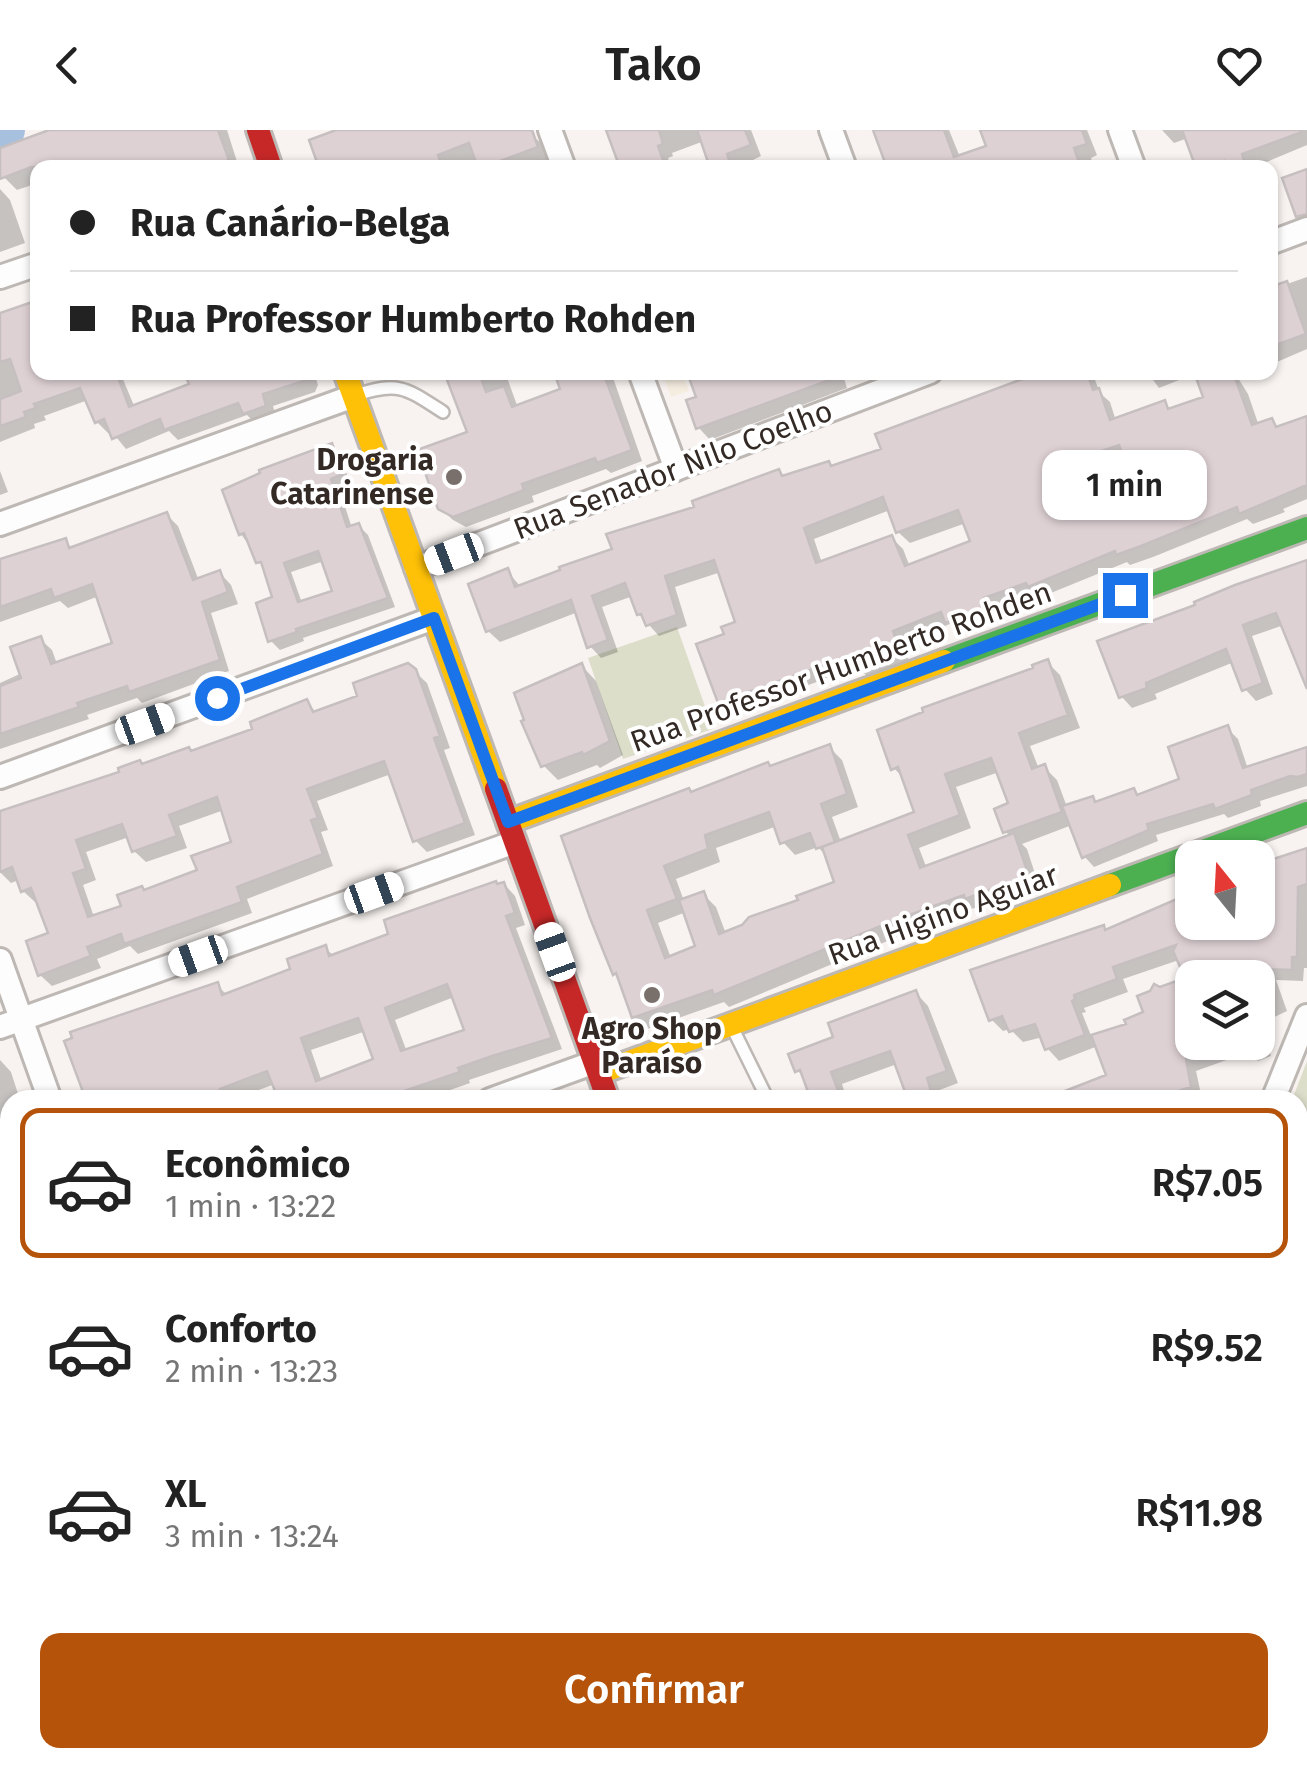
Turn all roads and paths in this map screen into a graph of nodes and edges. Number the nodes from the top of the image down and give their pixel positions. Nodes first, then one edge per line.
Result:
1 (258, 130) edge
2 (282, 130) edge
3 (550, 130) edge
4 (831, 130) edge
5 (1120, 130) edge
6 (271, 160) edge
7 (276, 160) edge
8 (561, 160) edge
9 (842, 160) edge
10 (1131, 160) edge
11 (1307, 229) edge
12 (1278, 240) edge
13 (30, 267) edge
14 (0, 277) edge
15 (348, 380) edge
16 (643, 380) edge
17 (908, 380) edge
18 (354, 396) junction
19 (443, 412) dead end
20 (676, 470) junction
21 (0, 524) edge
22 (1307, 528) edge
23 (416, 568) junction
24 (434, 618) junction
25 (0, 778) edge
26 (1307, 813) edge
27 (511, 832) junction
28 (0, 960) edge
29 (1307, 1016) edge
30 (11, 1023) edge
31 (731, 1025) junction
32 (597, 1067) junction
33 (45, 1090) edge
34 (522, 1090) edge
35 (605, 1090) edge
36 (763, 1090) edge
37 (1277, 1090) edge

1 - 6 street
2 - 7 street
3 - 8 street
4 - 9 street
5 - 10 street
11 - 12 street
13 - 14 street
15 - 18 street
16 - 20 street
17 - 20 street, Rua Senador Nilo Coelho
18 - 19 lane
18 - 21 street
18 - 23 street
20 - 23 street, Rua Senador Nilo Coelho
22 - 27 street, Rua Professor Humberto Rohden
23 - 24 street
24 - 25 street
24 - 27 street
26 - 31 street, Rua Higino Aguiar
27 - 30 street
27 - 32 street
28 - 30 street
29 - 37 street
30 - 33 street
31 - 32 street, Rua Higino Aguiar
31 - 36 lane
32 - 34 street
32 - 35 street

